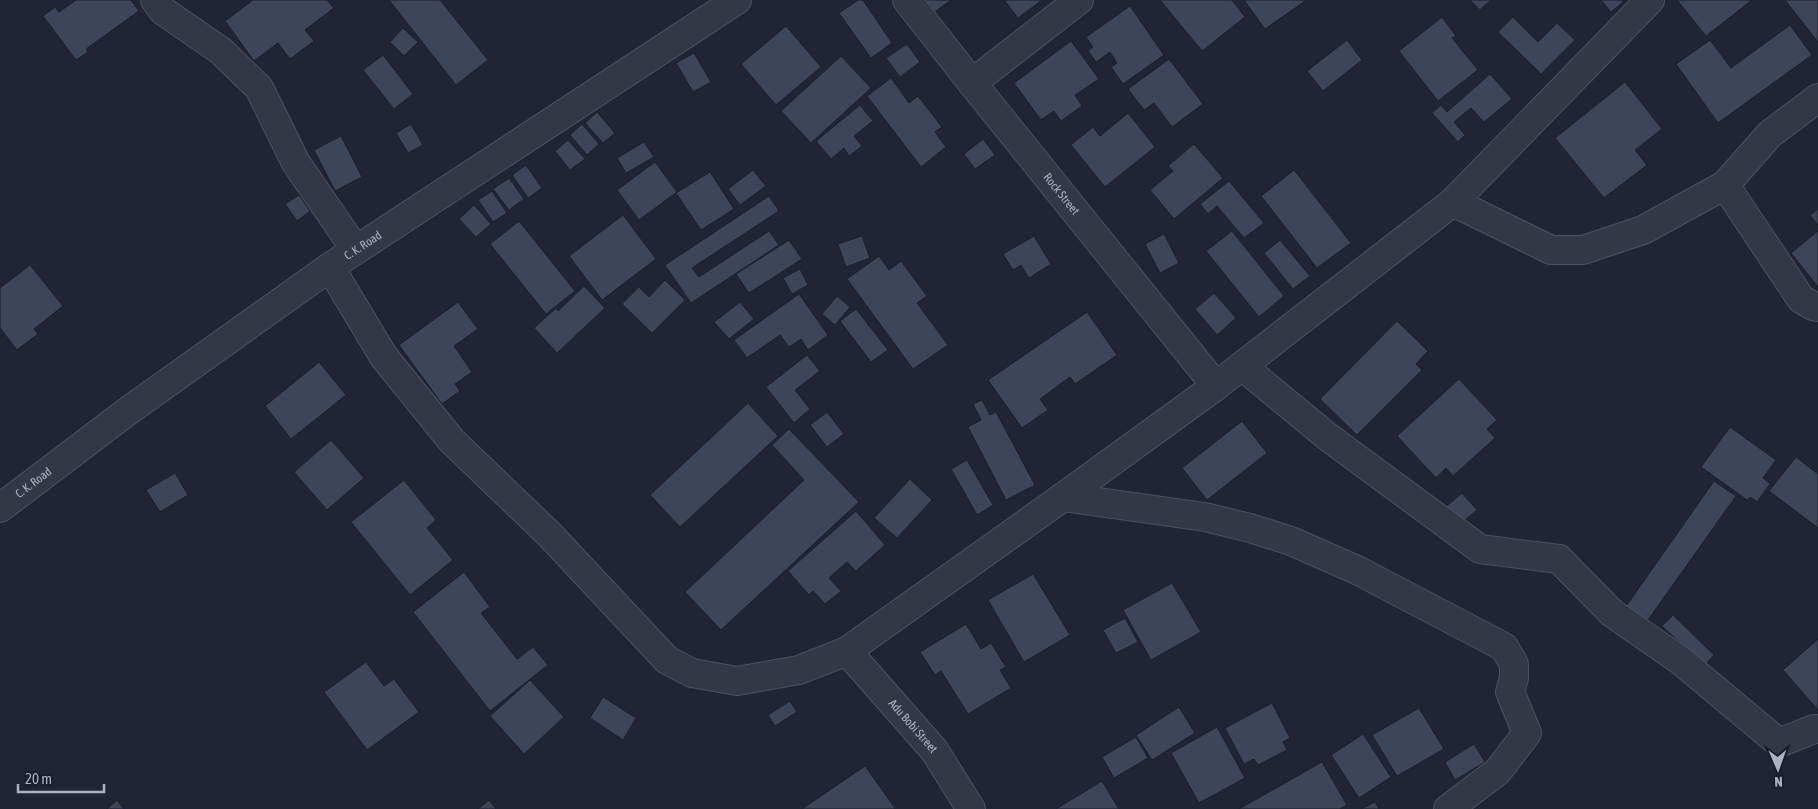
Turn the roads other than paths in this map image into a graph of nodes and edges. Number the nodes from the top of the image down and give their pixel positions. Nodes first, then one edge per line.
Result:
1 (155, 0) edge
2 (737, 0) edge
3 (907, 0) edge
4 (1079, 0) edge
5 (1650, 0) edge
6 (972, 83) junction
7 (1818, 98) edge
8 (1725, 184) junction
9 (1453, 202) junction
10 (355, 249) junction
11 (330, 267) junction
12 (1818, 307) edge
13 (1242, 366) junction
14 (1216, 386) junction
15 (1063, 497) junction
16 (0, 508) edge
17 (847, 651) junction
18 (1818, 730) edge
19 (971, 809) edge
20 (1448, 809) edge

1 - 10 street
2 - 10 street, C. K. Road
3 - 6 street, Rock Street
4 - 6 street
5 - 9 street
6 - 14 street, Rock Street
7 - 8 street
8 - 9 street
8 - 12 street
9 - 13 street
10 - 11 street, C. K. Road
11 - 16 street, C. K. Road
11 - 17 street
13 - 14 street
13 - 18 street
14 - 15 street
15 - 17 street
15 - 20 street
17 - 19 street, Adu Bobi Street

